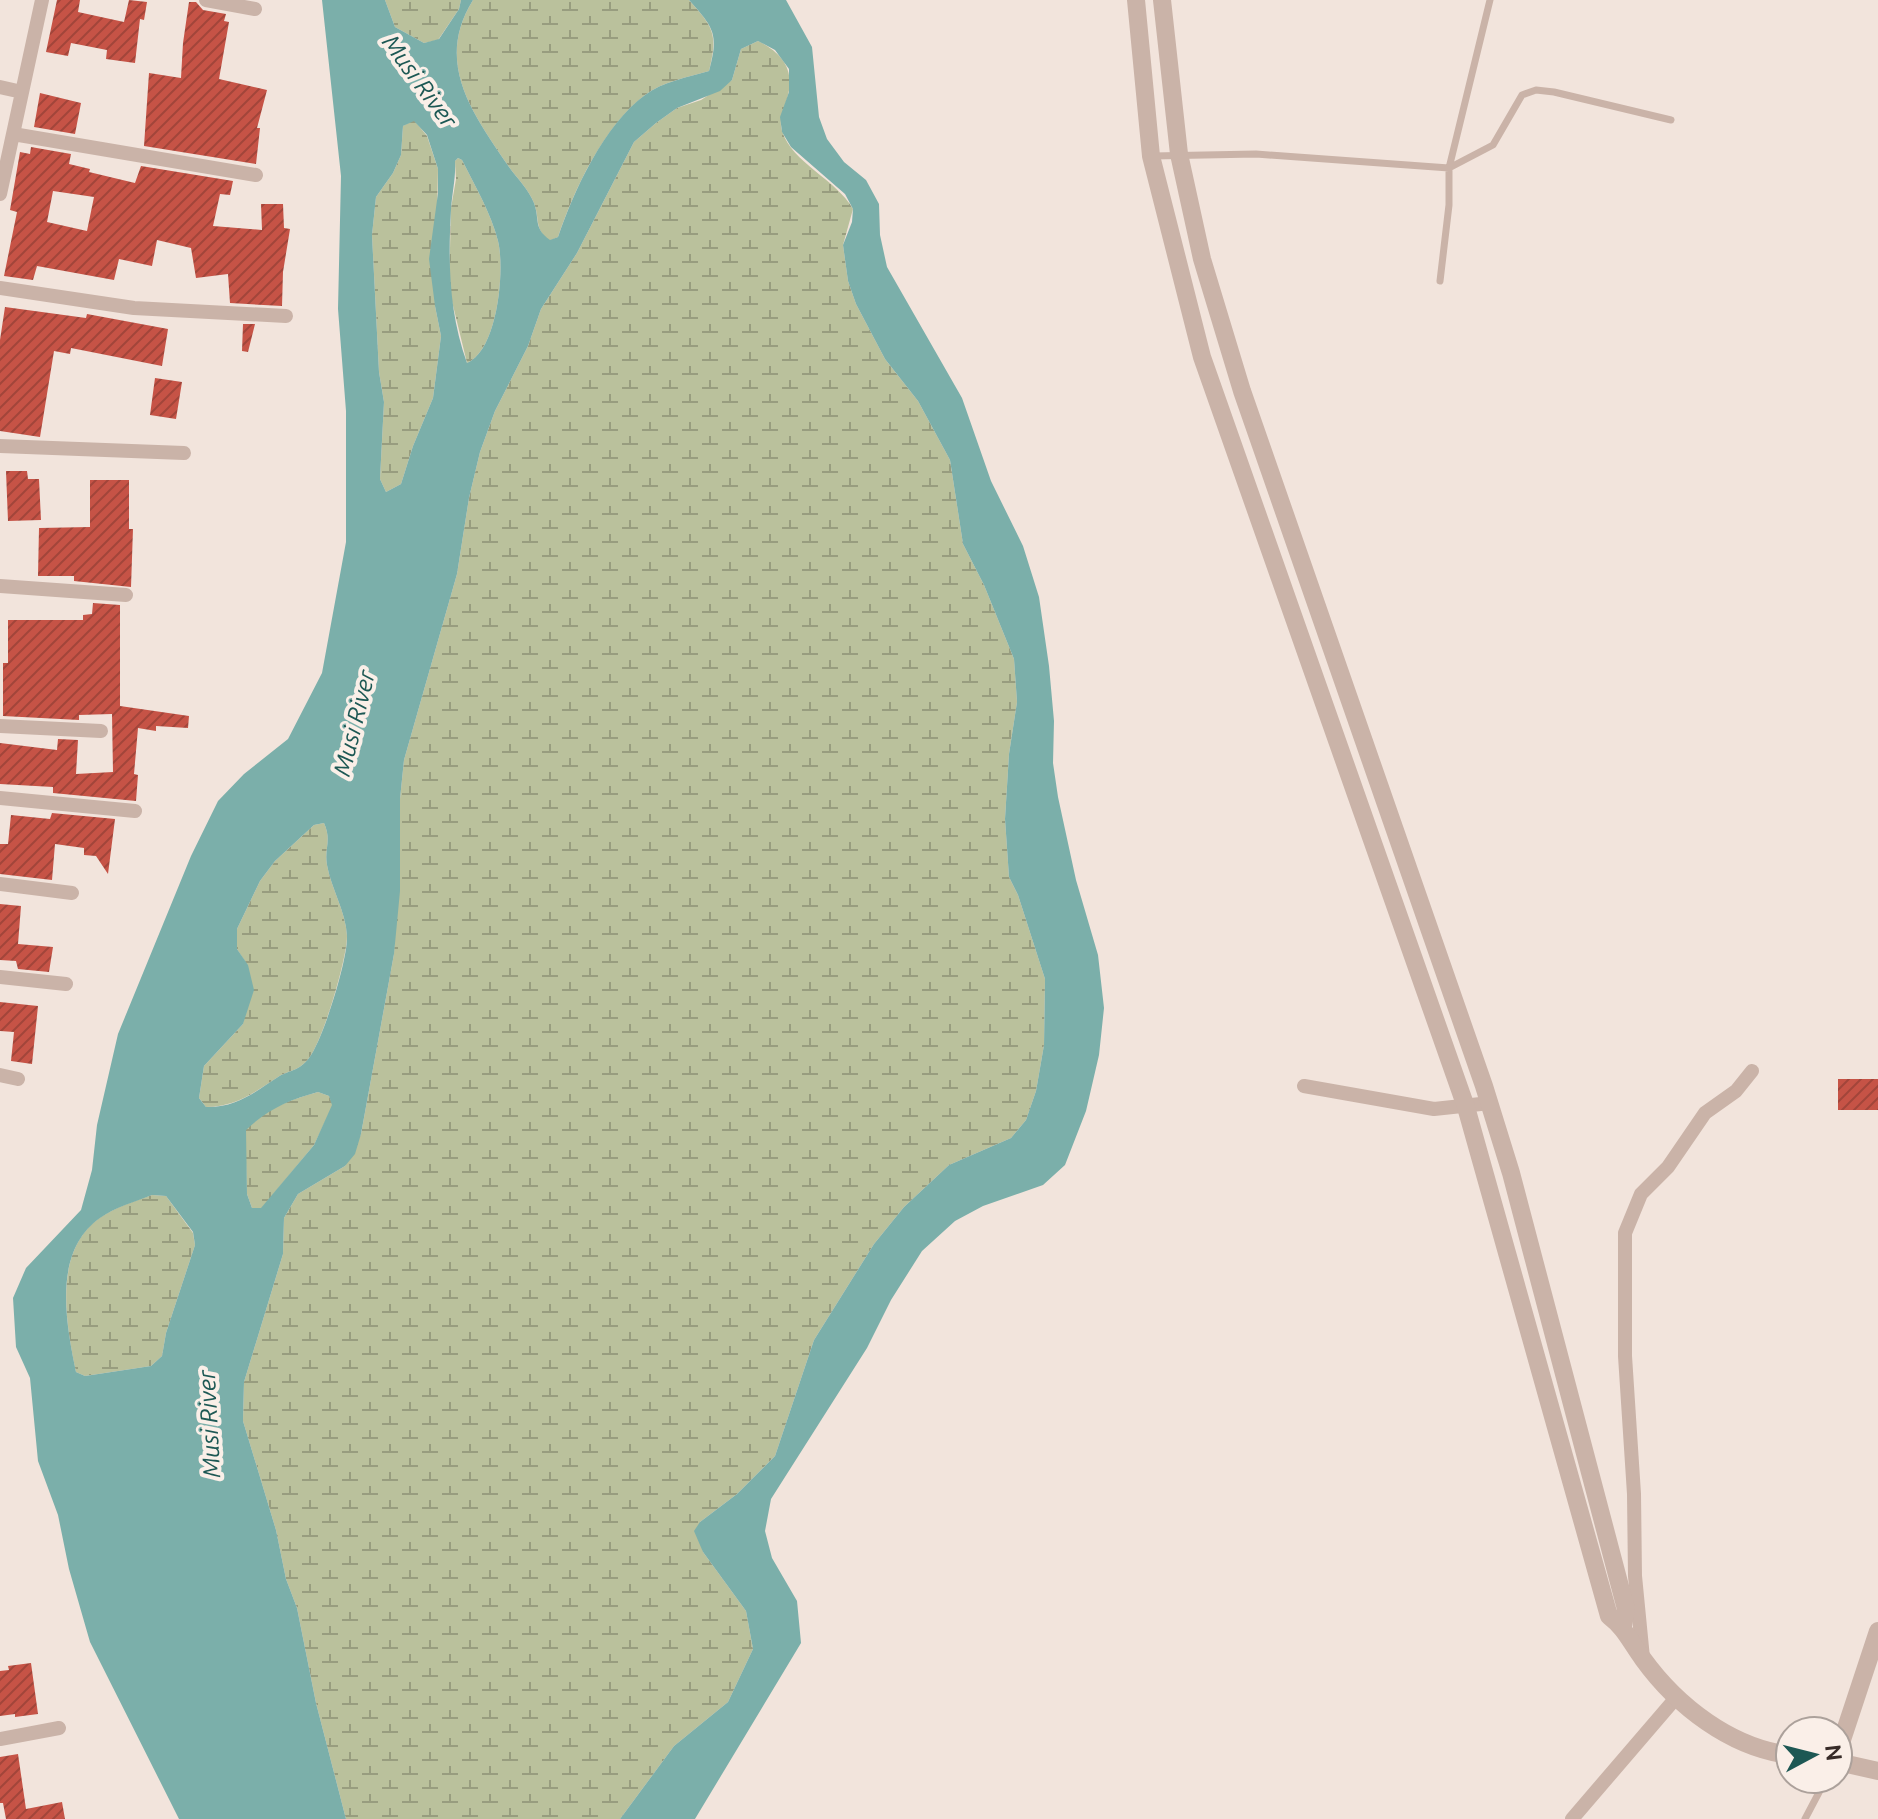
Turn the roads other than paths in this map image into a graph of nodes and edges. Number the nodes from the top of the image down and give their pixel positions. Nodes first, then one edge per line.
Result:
1 (42, 0) edge
2 (206, 0) edge
3 (1136, 0) edge
4 (1162, 0) edge
5 (1490, 0) edge
6 (255, 9) dead end
7 (0, 87) edge
8 (22, 92) junction
9 (1671, 120) dead end
10 (13, 134) junction
11 (1179, 154) junction
12 (1151, 156) junction
13 (1449, 168) junction
14 (256, 175) dead end
15 (0, 194) edge
16 (1440, 281) dead end
17 (0, 288) edge
18 (286, 316) dead end
19 (0, 446) edge
20 (184, 453) dead end
21 (0, 586) edge
22 (126, 595) dead end
23 (0, 726) edge
24 (101, 731) dead end
25 (0, 798) edge
26 (135, 811) dead end
27 (0, 884) edge
28 (72, 893) dead end
29 (0, 977) edge
30 (66, 984) dead end
31 (1752, 1071) dead end
32 (0, 1075) edge
33 (18, 1079) dead end
34 (1304, 1086) dead end
35 (1490, 1103) junction
36 (1466, 1107) junction
37 (1623, 1626) junction
38 (1878, 1631) edge
39 (1643, 1660) junction
40 (1675, 1699) junction
41 (1850, 1715) edge
42 (59, 1728) dead end
43 (0, 1739) edge
44 (1774, 1750) edge
45 (1854, 1766) edge
46 (1878, 1771) edge
47 (1818, 1795) edge
48 (1572, 1819) edge
49 (1805, 1819) edge

1 - 8 street
2 - 6 street
3 - 12 street
4 - 11 street
5 - 13 lane
7 - 8 street
8 - 10 street
9 - 13 lane
10 - 14 street
10 - 15 street
11 - 12 lane
11 - 13 lane
11 - 35 street
12 - 36 street
13 - 16 lane
17 - 18 street
19 - 20 street
21 - 22 street
23 - 24 street
25 - 26 street
27 - 28 street
29 - 30 street
31 - 39 street
32 - 33 street
34 - 36 street
35 - 36 street
35 - 37 street
36 - 37 street
37 - 39 street
38 - 41 street
39 - 40 street
40 - 44 street
40 - 48 street
42 - 43 street
45 - 46 street
47 - 49 lane

